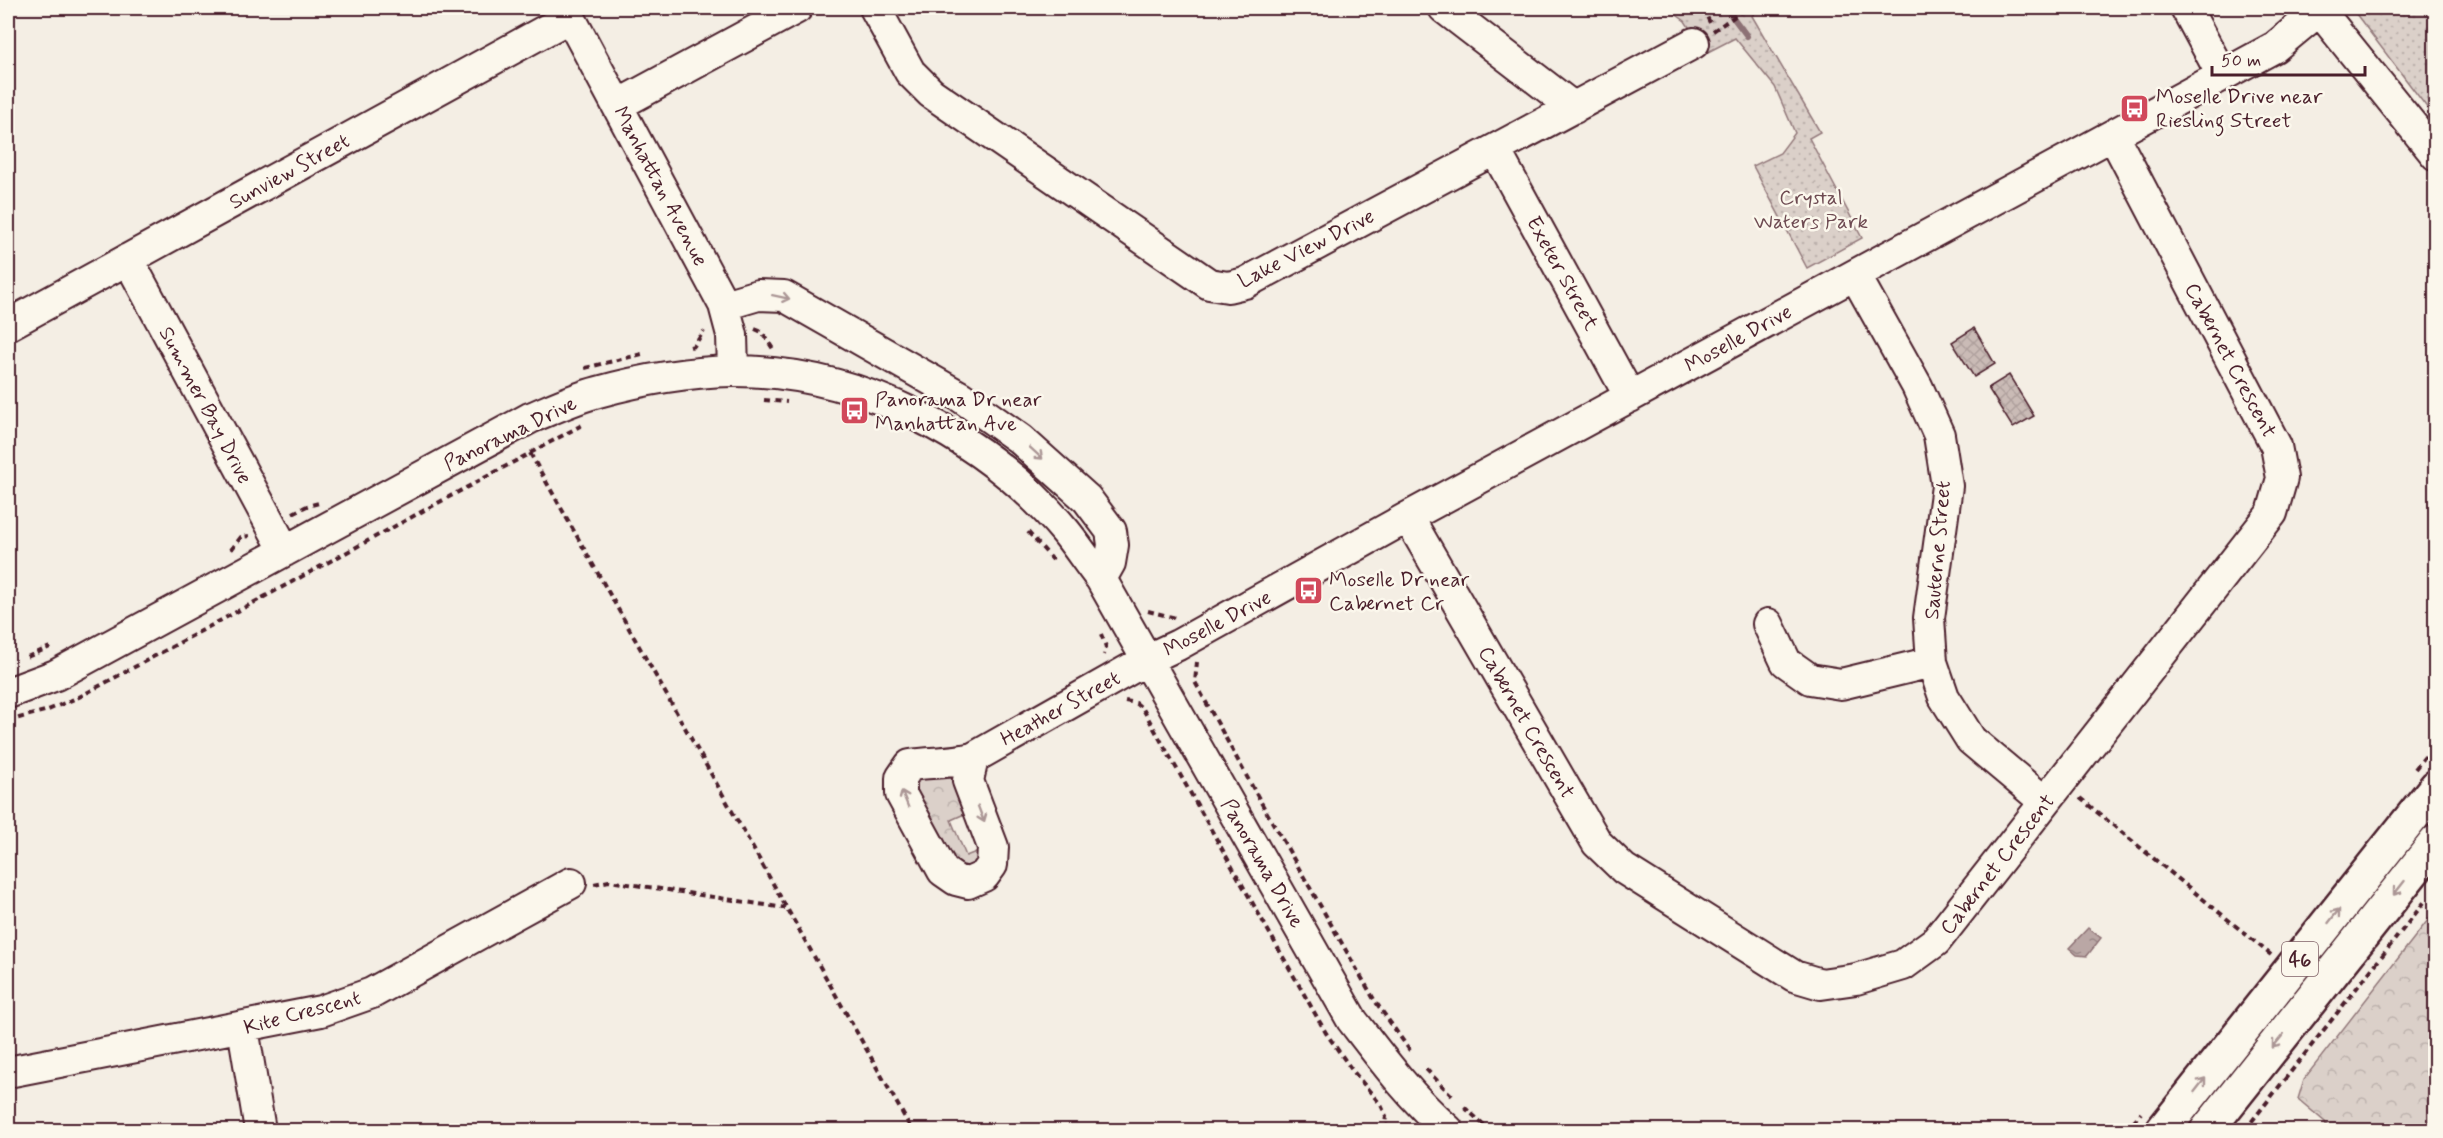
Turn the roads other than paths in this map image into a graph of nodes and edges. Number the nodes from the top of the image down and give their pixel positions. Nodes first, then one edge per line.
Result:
1 (797, 8) edge
2 (875, 8) edge
3 (1444, 8) edge
4 (2186, 8) edge
5 (2321, 9) edge
6 (567, 12) edge
7 (1703, 37) road end
8 (2222, 75) junction
9 (618, 105) junction
10 (1574, 108) junction
11 (2113, 135) junction
12 (1495, 150) junction
13 (2436, 155) edge
14 (128, 259) junction
15 (1855, 274) junction
16 (724, 305) junction
17 (8, 325) edge
18 (733, 371) junction
19 (1630, 397) junction
20 (1408, 517) junction
21 (285, 551) junction
22 (1101, 579) junction
23 (1768, 624) dead end
24 (1148, 659) junction
25 (1932, 662) junction
26 (8, 693) edge
27 (973, 758) dead end
28 (2436, 787) edge
29 (2053, 792) junction
30 (2436, 842) edge
31 (571, 884) road end
32 (243, 1028) junction
33 (8, 1072) edge
34 (1455, 1118) edge
35 (1419, 1120) edge
36 (260, 1131) edge
37 (2163, 1131) edge
38 (2207, 1131) edge

1 - 9 street
2 - 12 street, Lake View Drive
3 - 10 street
4 - 8 street
5 - 8 street, Moselle Drive
5 - 13 street
6 - 9 street, Manhattan Avenue
6 - 14 street, Sunview Street
7 - 10 street, Lake View Drive
8 - 11 street, Moselle Drive
9 - 16 street, Manhattan Avenue
10 - 12 street, Lake View Drive
11 - 15 street, Moselle Drive
11 - 29 street, Cabernet Crescent
12 - 19 street, Exeter Street
14 - 17 street, Sunview Street
14 - 21 street, Summer Bay Drive
15 - 19 street, Moselle Drive
15 - 25 street, Sauterne Street
16 - 18 street, Manhattan Avenue
16 -> 22 street
18 - 21 street, Panorama Drive
18 - 22 street, Panorama Drive
19 - 20 street, Moselle Drive
20 - 24 street, Moselle Drive
20 - 29 street, Cabernet Crescent
21 - 26 street, Panorama Drive
22 - 24 street, Panorama Drive
23 - 25 street
24 - 27 street, Heather Street
24 - 35 street, Panorama Drive
25 - 29 street, Sauterne Street
37 -> 28 main road, 46
30 -> 38 main road, 46
31 - 32 street, Kite Crescent
32 - 33 street, Kite Crescent
32 - 36 street
34 - 35 street, Panorama Drive

